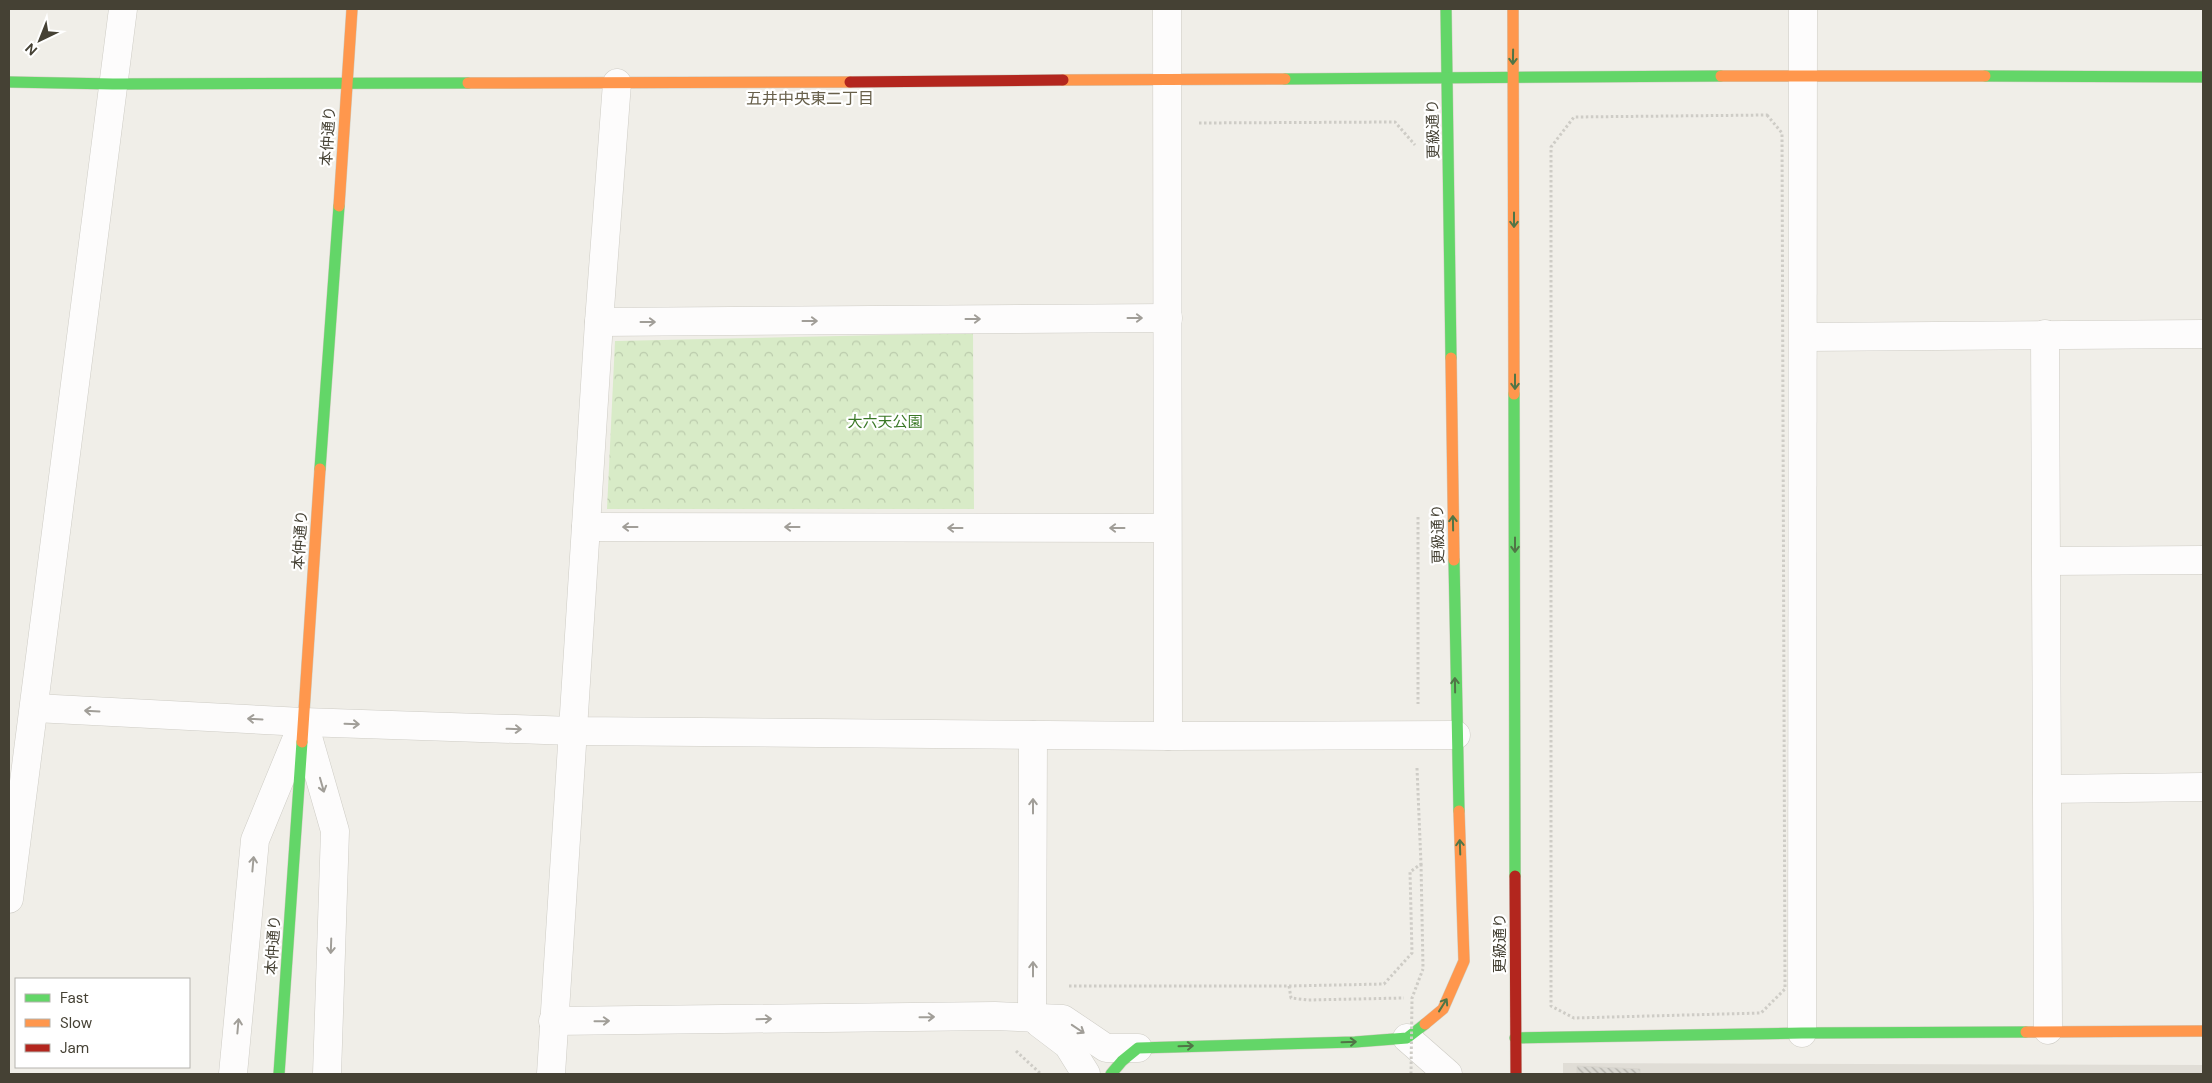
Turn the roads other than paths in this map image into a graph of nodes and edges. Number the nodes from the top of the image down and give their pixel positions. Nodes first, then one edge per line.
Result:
1 (123, 9) edge
2 (352, 9) edge
3 (1167, 9) edge
4 (1446, 9) edge
5 (1514, 9) edge
6 (1802, 9) edge
7 (1802, 76) junction
8 (2203, 77) edge
9 (1167, 78) junction
10 (1447, 78) junction
11 (1512, 79) junction
12 (9, 82) edge
13 (346, 83) junction
14 (618, 83) junction
15 (113, 84) junction
16 (1168, 318) junction
17 (599, 322) junction
18 (2045, 334) junction
19 (2203, 334) edge
20 (1804, 337) junction
21 (586, 527) junction
22 (1166, 528) junction
23 (2203, 560) edge
24 (2047, 561) junction
25 (35, 708) junction
26 (303, 722) junction
27 (573, 731) junction
28 (1033, 735) junction
29 (1456, 735) junction
30 (1168, 736) junction
31 (2203, 787) edge
32 (2048, 789) junction
33 (9, 899) edge
34 (1032, 1018) junction
35 (553, 1021) junction
36 (2048, 1030) junction
37 (2203, 1031) edge
38 (1802, 1033) junction
39 (1408, 1038) junction
40 (1515, 1038) junction
41 (1138, 1048) junction
42 (233, 1074) edge
43 (279, 1074) edge
44 (327, 1074) edge
45 (551, 1074) edge
46 (1086, 1074) edge
47 (1111, 1074) edge
48 (1448, 1074) edge
49 (1516, 1074) edge

1 - 15 street
2 - 13 street, 本仲通り
3 - 9 street
4 - 10 street, 更級通り
5 -> 11 street, 更級通り
6 - 7 street
7 - 8 street
7 - 11 street
7 - 20 street
9 - 10 street
9 - 14 street
9 - 16 street
10 - 11 street
29 -> 10 street, 更級通り
11 -> 40 street, 更級通り
12 - 15 street
13 - 14 street
13 - 15 street
13 - 26 street, 本仲通り
14 - 17 street
15 - 25 street
17 -> 16 street
16 - 22 street
17 - 21 street
18 - 19 street
18 - 20 street
18 - 24 street
20 - 38 street
22 -> 21 street
21 - 27 street
22 - 30 street
23 - 24 street
24 - 32 street
26 -> 25 street
25 - 33 street
26 -> 27 street
42 -> 26 street
26 - 43 street, 本仲通り
26 -> 44 street
27 - 28 street
27 - 35 street
28 - 30 street
34 -> 28 street
29 - 30 street
39 -> 29 street, 更級通り
31 - 32 street
32 - 36 street
35 -> 34 street
34 -> 41 street
34 - 46 street
35 - 45 street
36 - 37 street
36 - 38 street
38 - 40 street
41 -> 39 street
39 - 48 street
40 - 49 street, 更級通り
41 - 47 street

